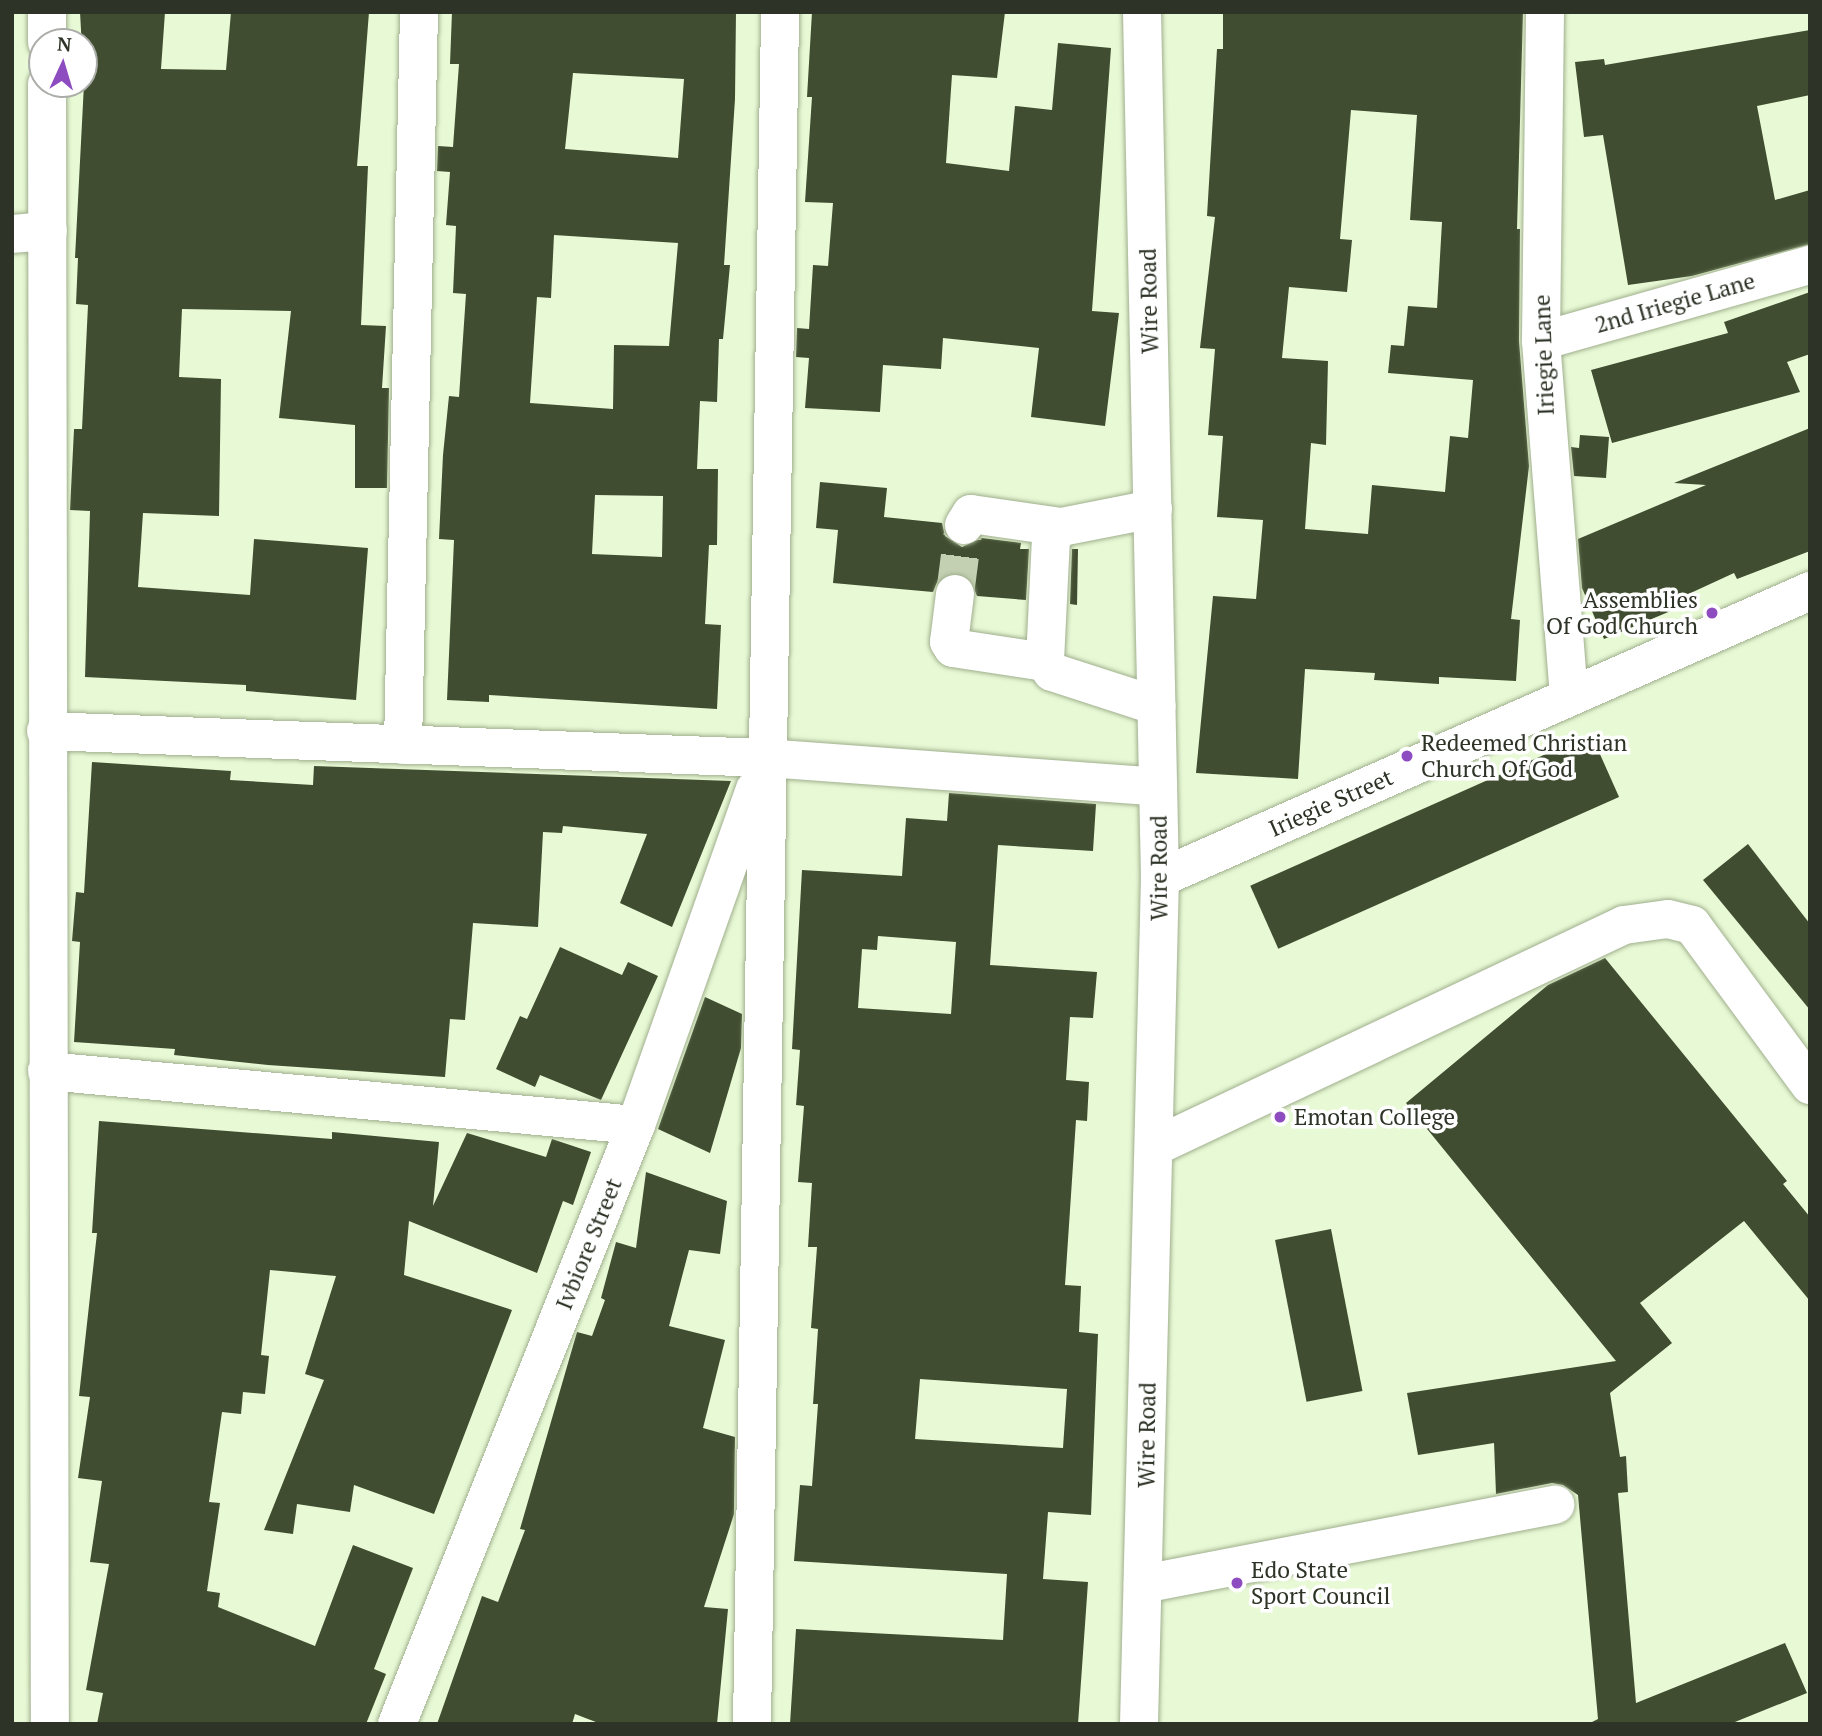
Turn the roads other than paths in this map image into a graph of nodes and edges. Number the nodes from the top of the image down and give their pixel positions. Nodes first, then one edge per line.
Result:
1 (419, 12) edge
2 (780, 12) edge
3 (1142, 12) edge
4 (1545, 12) edge
5 (45, 98) edge
6 (30, 233) edge
7 (1810, 265) edge
8 (1541, 341) junction
9 (1153, 509) junction
10 (964, 525) dead end
11 (1061, 527) junction
12 (1810, 591) edge
13 (955, 594) tunnel mouth
14 (1045, 662) junction
15 (1569, 697) junction
16 (1157, 706) junction
17 (46, 731) junction
18 (402, 745) junction
19 (766, 758) junction
20 (1158, 787) junction
21 (1160, 878) junction
22 (47, 1071) junction
23 (1810, 1085) edge
24 (636, 1125) junction
25 (1154, 1147) junction
26 (1555, 1505) dead end
27 (1143, 1584) junction
28 (50, 1724) edge
29 (397, 1724) edge
30 (752, 1724) edge
31 (1139, 1724) edge

1 - 18 street
2 - 19 street
3 - 9 street, Wire Road
4 - 8 street, Iriegie Lane
5 - 6 street
6 - 17 street
7 - 8 street, 2nd Iriegie Lane
8 - 15 street, Iriegie Lane
9 - 11 street
9 - 16 street, Wire Road
10 - 11 street
11 - 14 street
12 - 15 street, Iriegie Street
13 - 14 street
14 - 16 street
15 - 21 street, Iriegie Street
16 - 20 street, Wire Road
17 - 18 street
17 - 22 street
18 - 19 street
19 - 20 street
19 - 24 street, Ivbiore Street
19 - 30 street
20 - 21 street, Wire Road
21 - 25 street, Wire Road
22 - 24 street
22 - 28 street
23 - 25 street
24 - 29 street, Ivbiore Street
25 - 27 street, Wire Road
26 - 27 street
27 - 31 street, Wire Road

